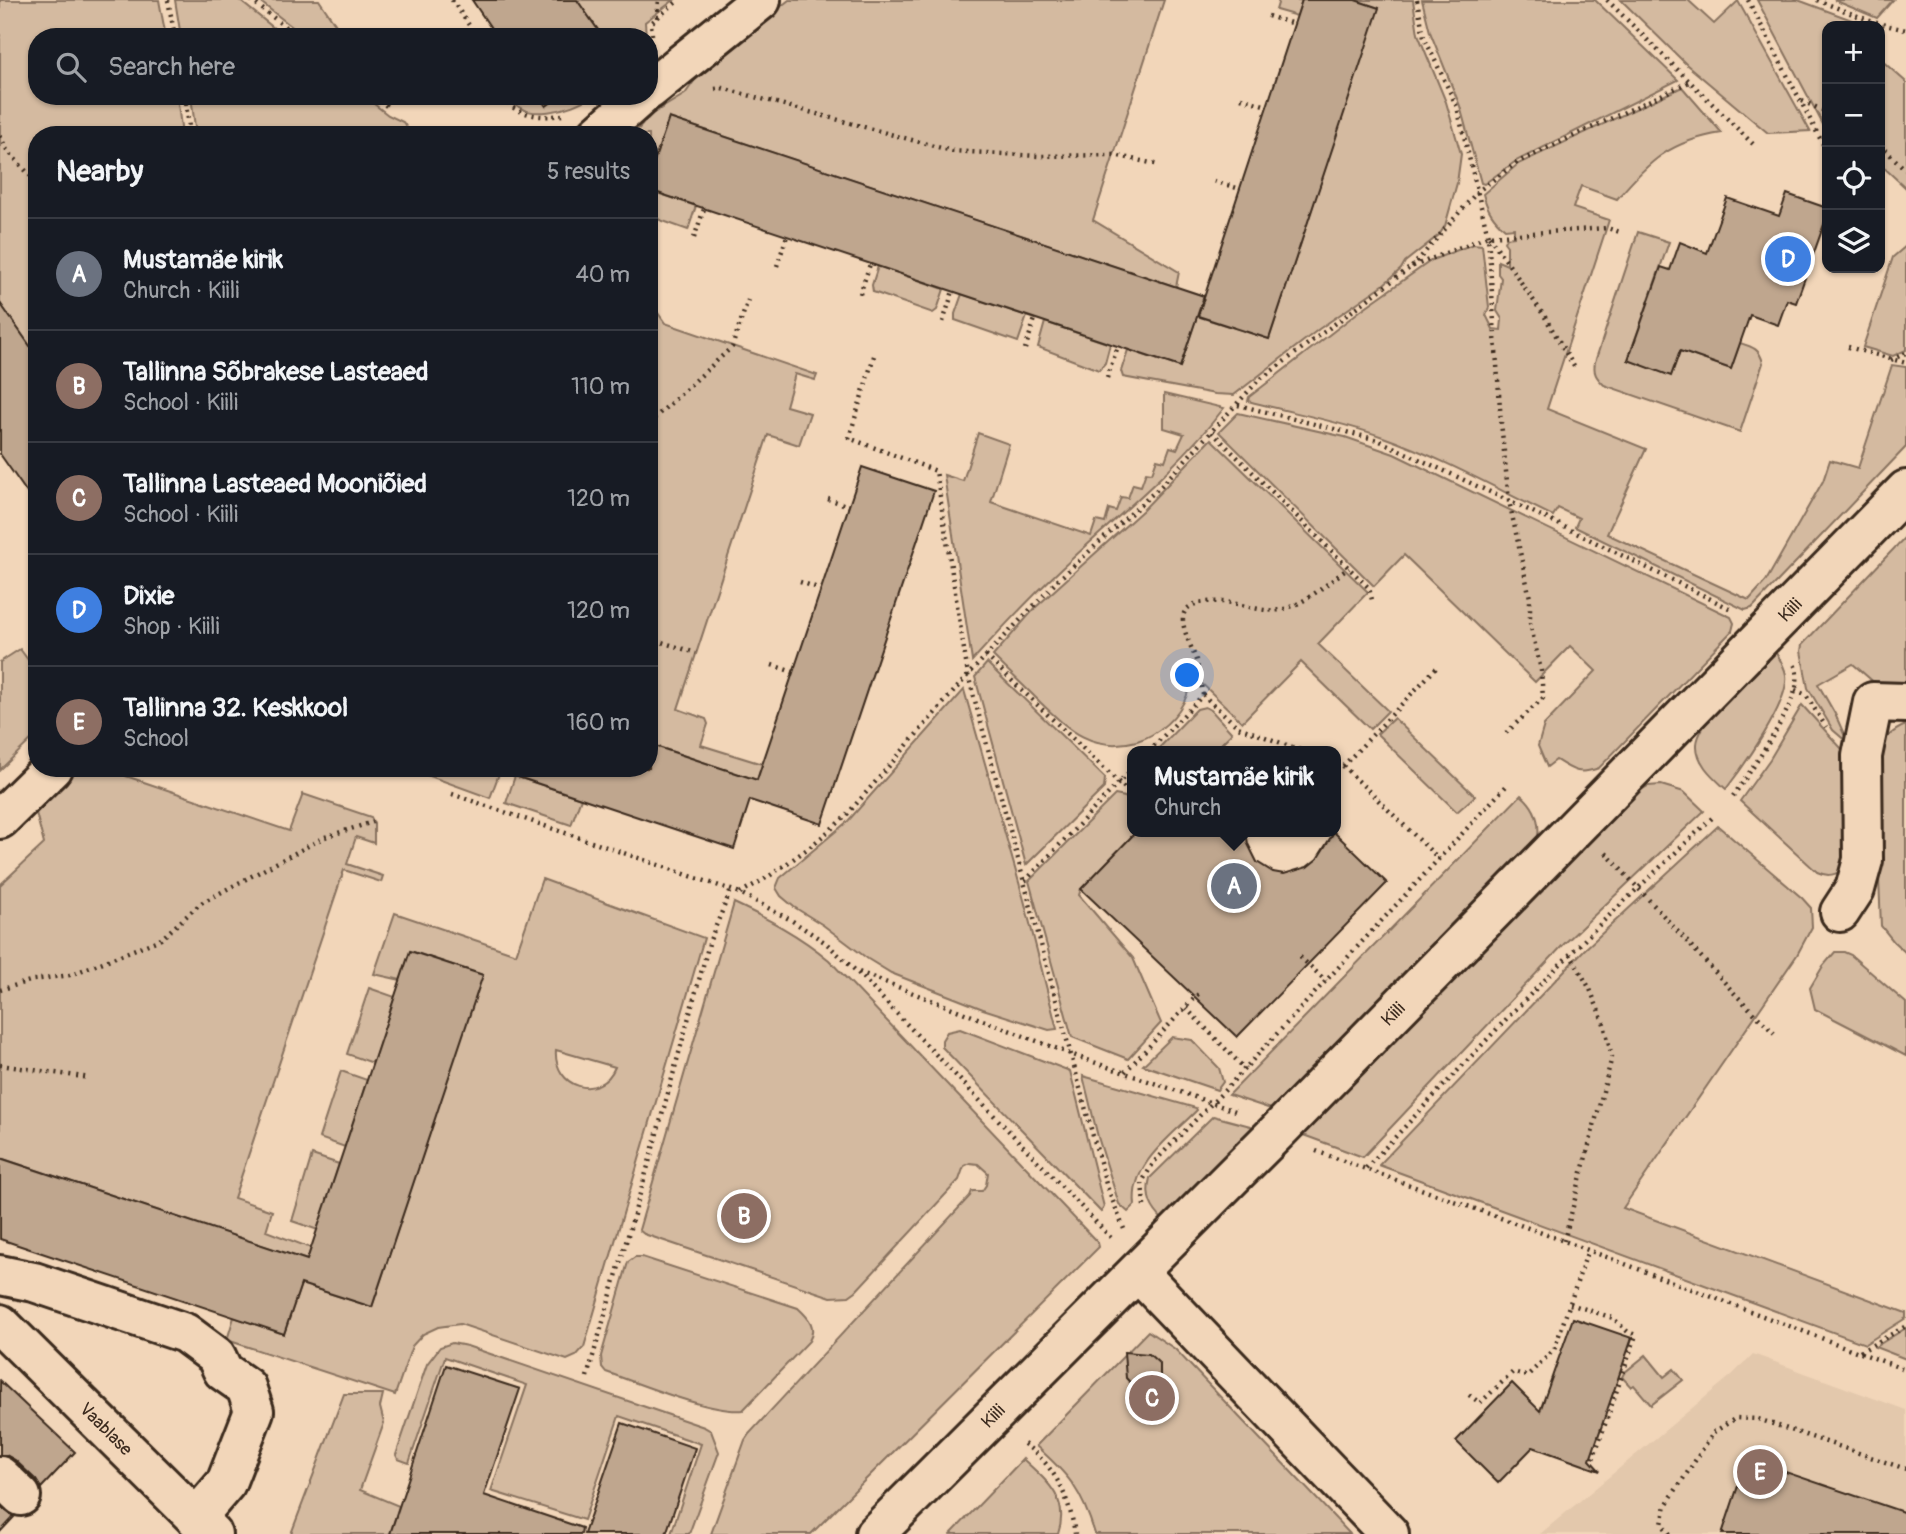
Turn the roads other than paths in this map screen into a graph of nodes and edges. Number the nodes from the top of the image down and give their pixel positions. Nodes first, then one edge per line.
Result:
1 (761, 0) edge
2 (658, 83) edge
3 (623, 105) edge
4 (584, 123) edge
5 (1906, 490) edge
6 (1906, 703) edge
7 (43, 777) edge
8 (0, 819) edge
9 (1840, 912) dead end
10 (1128, 1252) junction
11 (0, 1275) edge
12 (0, 1324) edge
13 (204, 1526) edge
14 (875, 1534) edge
15 (1389, 1534) edge

1 - 2 street
3 - 4 street
5 - 10 street, Kiili
6 - 9 street
7 - 8 street
10 - 14 street, Kiili
10 - 15 street
11 - 13 street
12 - 13 street, Vaablase

